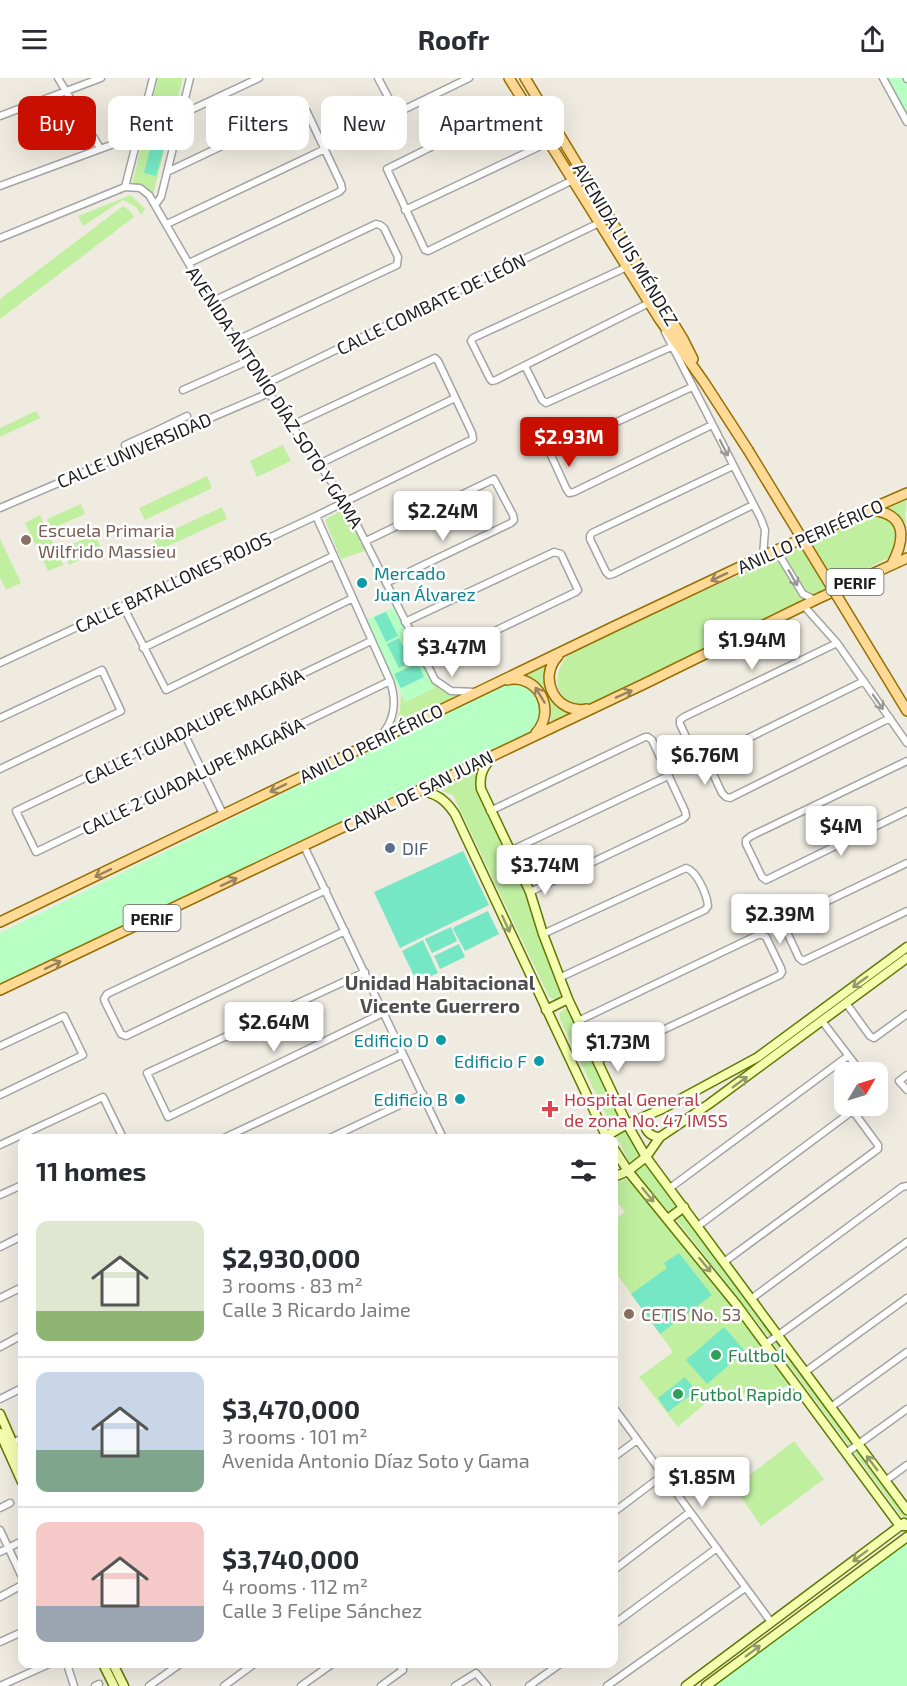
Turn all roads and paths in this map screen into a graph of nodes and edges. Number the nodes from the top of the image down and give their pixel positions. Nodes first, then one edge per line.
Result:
1 (58, 78) edge
2 (101, 78) edge
3 (153, 78) edge
4 (190, 78) edge
5 (260, 78) edge
6 (378, 78) edge
7 (469, 78) edge
8 (509, 78) edge
9 (525, 78) edge
10 (883, 78) edge
11 (66, 91) junction
12 (148, 96) edge
13 (185, 96) edge
14 (520, 96) edge
15 (194, 109) edge
16 (0, 116) edge
17 (907, 122) edge
18 (321, 141) edge
19 (108, 145) edge
20 (100, 148) junction
21 (134, 150) edge
22 (172, 150) edge
23 (323, 150) edge
24 (325, 150) edge
25 (422, 150) edge
26 (532, 150) edge
27 (554, 150) edge
28 (167, 172) junction
29 (573, 180) junction
30 (0, 186) edge
31 (125, 187) junction
32 (155, 205) junction
33 (405, 210) junction
34 (599, 223) junction
35 (167, 224) junction
36 (0, 238) edge
37 (189, 263) junction
38 (627, 267) junction
39 (211, 302) junction
40 (649, 303) junction
41 (660, 320) junction
42 (235, 341) junction
43 (671, 347) junction
44 (248, 362) junction
45 (525, 366) junction
46 (704, 382) junction
47 (263, 386) junction
48 (692, 387) junction
49 (183, 390) dead end
50 (268, 393) junction
51 (455, 398) junction
52 (187, 416) dead end
53 (292, 425) junction
54 (712, 425) junction
55 (156, 431) junction
56 (159, 438) junction
57 (124, 445) dead end
58 (319, 464) junction
59 (733, 466) junction
60 (907, 493) edge
61 (345, 501) junction
62 (753, 505) junction
63 (0, 508) edge
64 (868, 509) junction
65 (316, 516) junction
66 (366, 541) junction
67 (782, 548) junction
68 (333, 556) junction
69 (763, 556) junction
70 (907, 558) edge
71 (892, 564) junction
72 (386, 583) junction
73 (353, 598) junction
74 (816, 600) junction
75 (123, 606) junction
76 (804, 606) junction
77 (405, 622) junction
78 (371, 641) junction
79 (837, 643) junction
80 (143, 648) junction
81 (562, 652) junction
82 (0, 663) edge
83 (426, 664) junction
84 (390, 681) junction
85 (864, 681) junction
86 (499, 682) junction
87 (479, 692) junction
88 (592, 708) junction
89 (907, 711) edge
90 (0, 718) edge
91 (890, 718) junction
92 (183, 731) junction
93 (532, 736) junction
94 (377, 740) junction
95 (907, 743) edge
96 (494, 754) junction
97 (703, 760) junction
98 (907, 761) edge
99 (0, 769) edge
100 (202, 771) junction
101 (668, 776) junction
102 (419, 790) junction
103 (15, 811) joint
104 (490, 811) junction
105 (907, 811) edge
106 (223, 814) junction
107 (304, 846) junction
108 (510, 852) junction
109 (907, 862) edge
110 (326, 890) junction
111 (530, 892) junction
112 (907, 911) edge
113 (0, 922) edge
114 (345, 931) junction
115 (543, 934) junction
116 (907, 947) edge
117 (907, 958) edge
118 (365, 972) junction
119 (559, 978) junction
120 (0, 990) edge
121 (568, 999) junction
122 (846, 1003) junction
123 (546, 1010) junction
124 (383, 1013) junction
125 (907, 1014) edge
126 (578, 1021) junction
127 (822, 1021) junction
128 (0, 1046) edge
129 (403, 1054) junction
130 (848, 1056) junction
131 (597, 1061) junction
132 (853, 1062) edge
133 (907, 1075) edge
134 (907, 1090) edge
135 (423, 1094) junction
136 (0, 1095) edge
137 (846, 1116) edge
138 (857, 1116) edge
139 (644, 1118) junction
140 (627, 1124) junction
141 (24, 1134) edge
142 (121, 1134) edge
143 (233, 1134) edge
144 (338, 1134) edge
145 (439, 1134) edge
146 (603, 1134) edge
147 (611, 1134) edge
148 (18, 1137) edge
149 (660, 1137) junction
150 (0, 1145) edge
151 (618, 1155) edge
152 (646, 1157) junction
153 (628, 1171) junction
154 (618, 1175) edge
155 (907, 1186) edge
156 (18, 1187) edge
157 (670, 1188) junction
158 (0, 1195) edge
159 (684, 1207) junction
160 (668, 1220) junction
161 (698, 1226) junction
162 (18, 1238) edge
163 (907, 1242) edge
164 (0, 1247) edge
165 (724, 1262) junction
166 (18, 1289) edge
167 (0, 1298) edge
168 (907, 1298) edge
169 (752, 1299) junction
170 (778, 1335) junction
171 (18, 1337) edge
172 (766, 1344) junction
173 (0, 1347) edge
174 (907, 1352) edge
175 (805, 1372) junction
176 (18, 1390) edge
177 (0, 1399) edge
178 (831, 1407) junction
179 (907, 1409) edge
180 (0, 1414) edge
181 (618, 1414) edge
182 (0, 1433) edge
183 (18, 1440) edge
184 (637, 1440) junction
185 (13, 1443) junction
186 (858, 1444) junction
187 (846, 1453) junction
188 (618, 1454) edge
189 (18, 1455) edge
190 (907, 1465) edge
191 (18, 1473) edge
192 (663, 1475) junction
193 (885, 1480) junction
194 (10, 1503) dead end
195 (0, 1508) edge
196 (618, 1509) edge
197 (907, 1510) edge
198 (690, 1512) junction
199 (905, 1525) edge
200 (0, 1530) edge
201 (907, 1537) edge
202 (18, 1543) edge
203 (8, 1548) junction
204 (717, 1548) junction
205 (0, 1552) edge
206 (618, 1566) edge
207 (865, 1568) junction
208 (18, 1569) edge
209 (18, 1587) edge
210 (746, 1588) junction
211 (0, 1597) edge
212 (618, 1621) edge
213 (771, 1623) junction
214 (18, 1634) edge
215 (0, 1642) edge
216 (40, 1668) edge
217 (68, 1668) edge
218 (106, 1668) edge
219 (115, 1668) edge
220 (174, 1668) edge
221 (249, 1668) edge
222 (326, 1668) edge
223 (402, 1668) edge
224 (555, 1668) edge
225 (0, 1686) edge
226 (74, 1686) edge
227 (114, 1686) edge
228 (124, 1686) edge
229 (149, 1686) edge
230 (224, 1686) edge
231 (301, 1686) edge
232 (381, 1686) edge
233 (455, 1686) edge
234 (488, 1686) edge
235 (530, 1686) edge
236 (607, 1686) edge
237 (686, 1686) edge
238 (706, 1686) edge

1 - 11 street
2 - 11 street
3 - 12 street
4 - 13 street
5 - 15 street
6 - 7 street
8 - 14 main road, AVENIDA LUIS MÉNDEZ
9 - 46 main road, AVENIDA LUIS MÉNDEZ
10 - 17 street
11 - 16 street
11 - 20 street
18 - 28 street
19 - 20 street
20 - 30 street
21 - 31 street
22 - 28 street
23 - 35 street
24 - 37 street
25 - 33 street
26 - 33 street
27 - 29 main road, AVENIDA LUIS MÉNDEZ
28 - 32 street
29 - 33 street
29 - 34 main road, AVENIDA LUIS MÉNDEZ
31 - 32 street, AVENIDA ANTONIO DÍAZ SOTO Y GAMA
31 - 36 street
32 - 35 street, AVENIDA ANTONIO DÍAZ SOTO Y GAMA
34 - 38 main road, AVENIDA LUIS MÉNDEZ
34 - 47 street, CALLE COMBATE DE LEÓN
35 - 37 street, AVENIDA ANTONIO DÍAZ SOTO Y GAMA
37 - 39 street, AVENIDA ANTONIO DÍAZ SOTO Y GAMA
38 - 40 main road, AVENIDA LUIS MÉNDEZ
38 - 45 street
39 - 42 street, AVENIDA ANTONIO DÍAZ SOTO Y GAMA
39 - 42 street
40 - 41 main road, AVENIDA LUIS MÉNDEZ
40 - 45 street
41 - 43 street, AVENIDA LUIS MÉNDEZ
41 - 46 main road, AVENIDA LUIS MÉNDEZ
42 - 44 street, AVENIDA ANTONIO DÍAZ SOTO Y GAMA
43 - 45 street
43 - 48 street, AVENIDA LUIS MÉNDEZ
44 - 47 street, AVENIDA ANTONIO DÍAZ SOTO Y GAMA
44 - 49 street
46 - 89 main road, AVENIDA LUIS MÉNDEZ, bridge
47 - 50 street, AVENIDA ANTONIO DÍAZ SOTO Y GAMA
48 - 54 street, AVENIDA LUIS MÉNDEZ
48 - 54 street
50 - 53 street, AVENIDA ANTONIO DÍAZ SOTO Y GAMA
50 - 56 street, CALLE UNIVERSIDAD
51 - 53 street
51 - 58 street
51 - 61 street, CALLE BATALLONES ROJOS
52 - 55 street
53 - 58 street, AVENIDA ANTONIO DÍAZ SOTO Y GAMA
54 -> 59 street, AVENIDA LUIS MÉNDEZ
55 - 56 street
55 - 57 street
56 - 63 street, CALLE UNIVERSIDAD
58 - 61 street, AVENIDA ANTONIO DÍAZ SOTO Y GAMA
59 - 62 street, AVENIDA LUIS MÉNDEZ
59 - 62 street
60 - 64 main road, ANILLO PERIFÉRICO
61 - 65 street, CALLE BATALLONES ROJOS
61 - 66 street, AVENIDA ANTONIO DÍAZ SOTO Y GAMA
62 - 69 street, AVENIDA LUIS MÉNDEZ
64 - 67 main road, ANILLO PERIFÉRICO
64 - 71 main road
65 - 68 street
65 - 75 street, CALLE BATALLONES ROJOS
66 - 72 street, AVENIDA ANTONIO DÍAZ SOTO Y GAMA
66 - 72 street
67 - 69 main road, ANILLO PERIFÉRICO
67 -> 74 street
68 - 73 street
68 - 80 street
69 -> 81 main road, ANILLO PERIFÉRICO
70 - 71 main road, PERIF
71 - 74 main road, PERIF
72 - 77 street, AVENIDA ANTONIO DÍAZ SOTO Y GAMA
73 - 78 street
73 - 80 street
74 - 76 main road, PERIF
75 - 80 street
75 - 82 street, CALLE BATALLONES ROJOS
76 - 79 street
88 -> 76 main road, PERIF
77 - 83 street, AVENIDA ANTONIO DÍAZ SOTO Y GAMA
77 - 83 street
78 - 84 street
78 - 92 street, CALLE 1 GUADALUPE MAGAÑA
79 - 85 street
79 - 97 street
81 - 86 main road, ANILLO PERIFÉRICO
81 - 88 main road
83 - 87 street, AVENIDA ANTONIO DÍAZ SOTO Y GAMA
84 - 94 street
84 - 100 street, CALLE 2 GUADALUPE MAGAÑA
85 -> 91 street
85 - 97 street
86 - 87 main road, ANILLO PERIFÉRICO
93 -> 86 main road
87 - 94 main road, ANILLO PERIFÉRICO
88 - 93 main road, PERIF
90 - 99 street
91 - 95 street
91 - 97 street
92 - 100 street
92 - 103 street, CALLE 1 GUADALUPE MAGAÑA
93 - 96 main road, CANAL DE SAN JUAN / PERIF
94 -> 106 main road, ANILLO PERIFÉRICO
96 - 102 main road, CANAL DE SAN JUAN / PERIF
96 - 104 street
98 - 105 street
100 - 103 street, CALLE 2 GUADALUPE MAGAÑA
100 - 106 street
101 - 104 street
101 - 108 street
101 - 111 street
102 - 107 main road, CANAL DE SAN JUAN / PERIF
102 -> 123 street
104 - 108 street
106 -> 113 main road, ANILLO PERIFÉRICO
107 - 110 street
120 -> 107 main road, PERIF
108 - 111 street
109 - 112 street
110 - 114 street
110 - 114 street
111 - 115 street
114 - 118 street
115 - 119 street
115 - 119 street
116 -> 139 street
117 - 122 street
118 - 124 street
118 - 124 street
119 - 121 street
121 - 123 street
121 - 126 street
122 - 125 street
122 - 127 street
123 - 146 street
124 - 129 street
126 - 131 street
126 - 131 street
127 - 130 street
149 -> 127 street
128 - 136 street
129 - 135 street
129 - 143 street
130 - 132 street
130 - 157 street
131 - 140 street
133 - 134 street
135 - 144 street
135 - 145 street
137 - 161 street
138 - 165 street
139 - 140 street
139 - 149 street
140 - 147 street
140 - 152 street
141 - 142 street
148 - 150 street
149 - 152 street
151 - 153 street
152 - 153 street
152 - 157 street
153 - 154 street
153 -> 160 street
155 - 169 street
156 - 158 street
157 - 159 street
159 - 160 street
159 - 161 street
160 -> 172 street
161 - 165 street
162 - 164 street
163 - 170 street
165 - 169 street
166 - 167 street
168 - 175 street
169 - 170 street
170 - 172 street
170 - 175 street
171 - 173 street
172 - 187 street
174 - 178 street
175 - 178 street
176 - 177 street
178 - 186 street
179 - 186 street
180 - 185 street
181 - 184 street
182 - 191 street
183 - 185 street
184 - 188 street
184 - 192 street
185 - 189 street
186 - 187 street
193 -> 186 street
187 - 199 street
190 - 193 street
192 - 196 street
192 - 198 street
193 - 197 street
194 - 195 street
198 - 204 street
198 - 206 street
199 - 207 street
199 -> 213 street
200 - 203 street
201 - 207 street
202 - 203 street
203 - 205 street
203 - 208 street
204 - 210 street
204 - 212 street
238 -> 207 street
209 - 211 street
210 - 213 street
210 - 236 street
213 - 237 street
214 - 215 street
216 - 225 street
217 - 226 street
218 - 227 street
219 - 228 street
220 - 229 street
221 - 230 street
222 - 231 street
223 - 232 street
224 - 235 street
233 - 234 street

